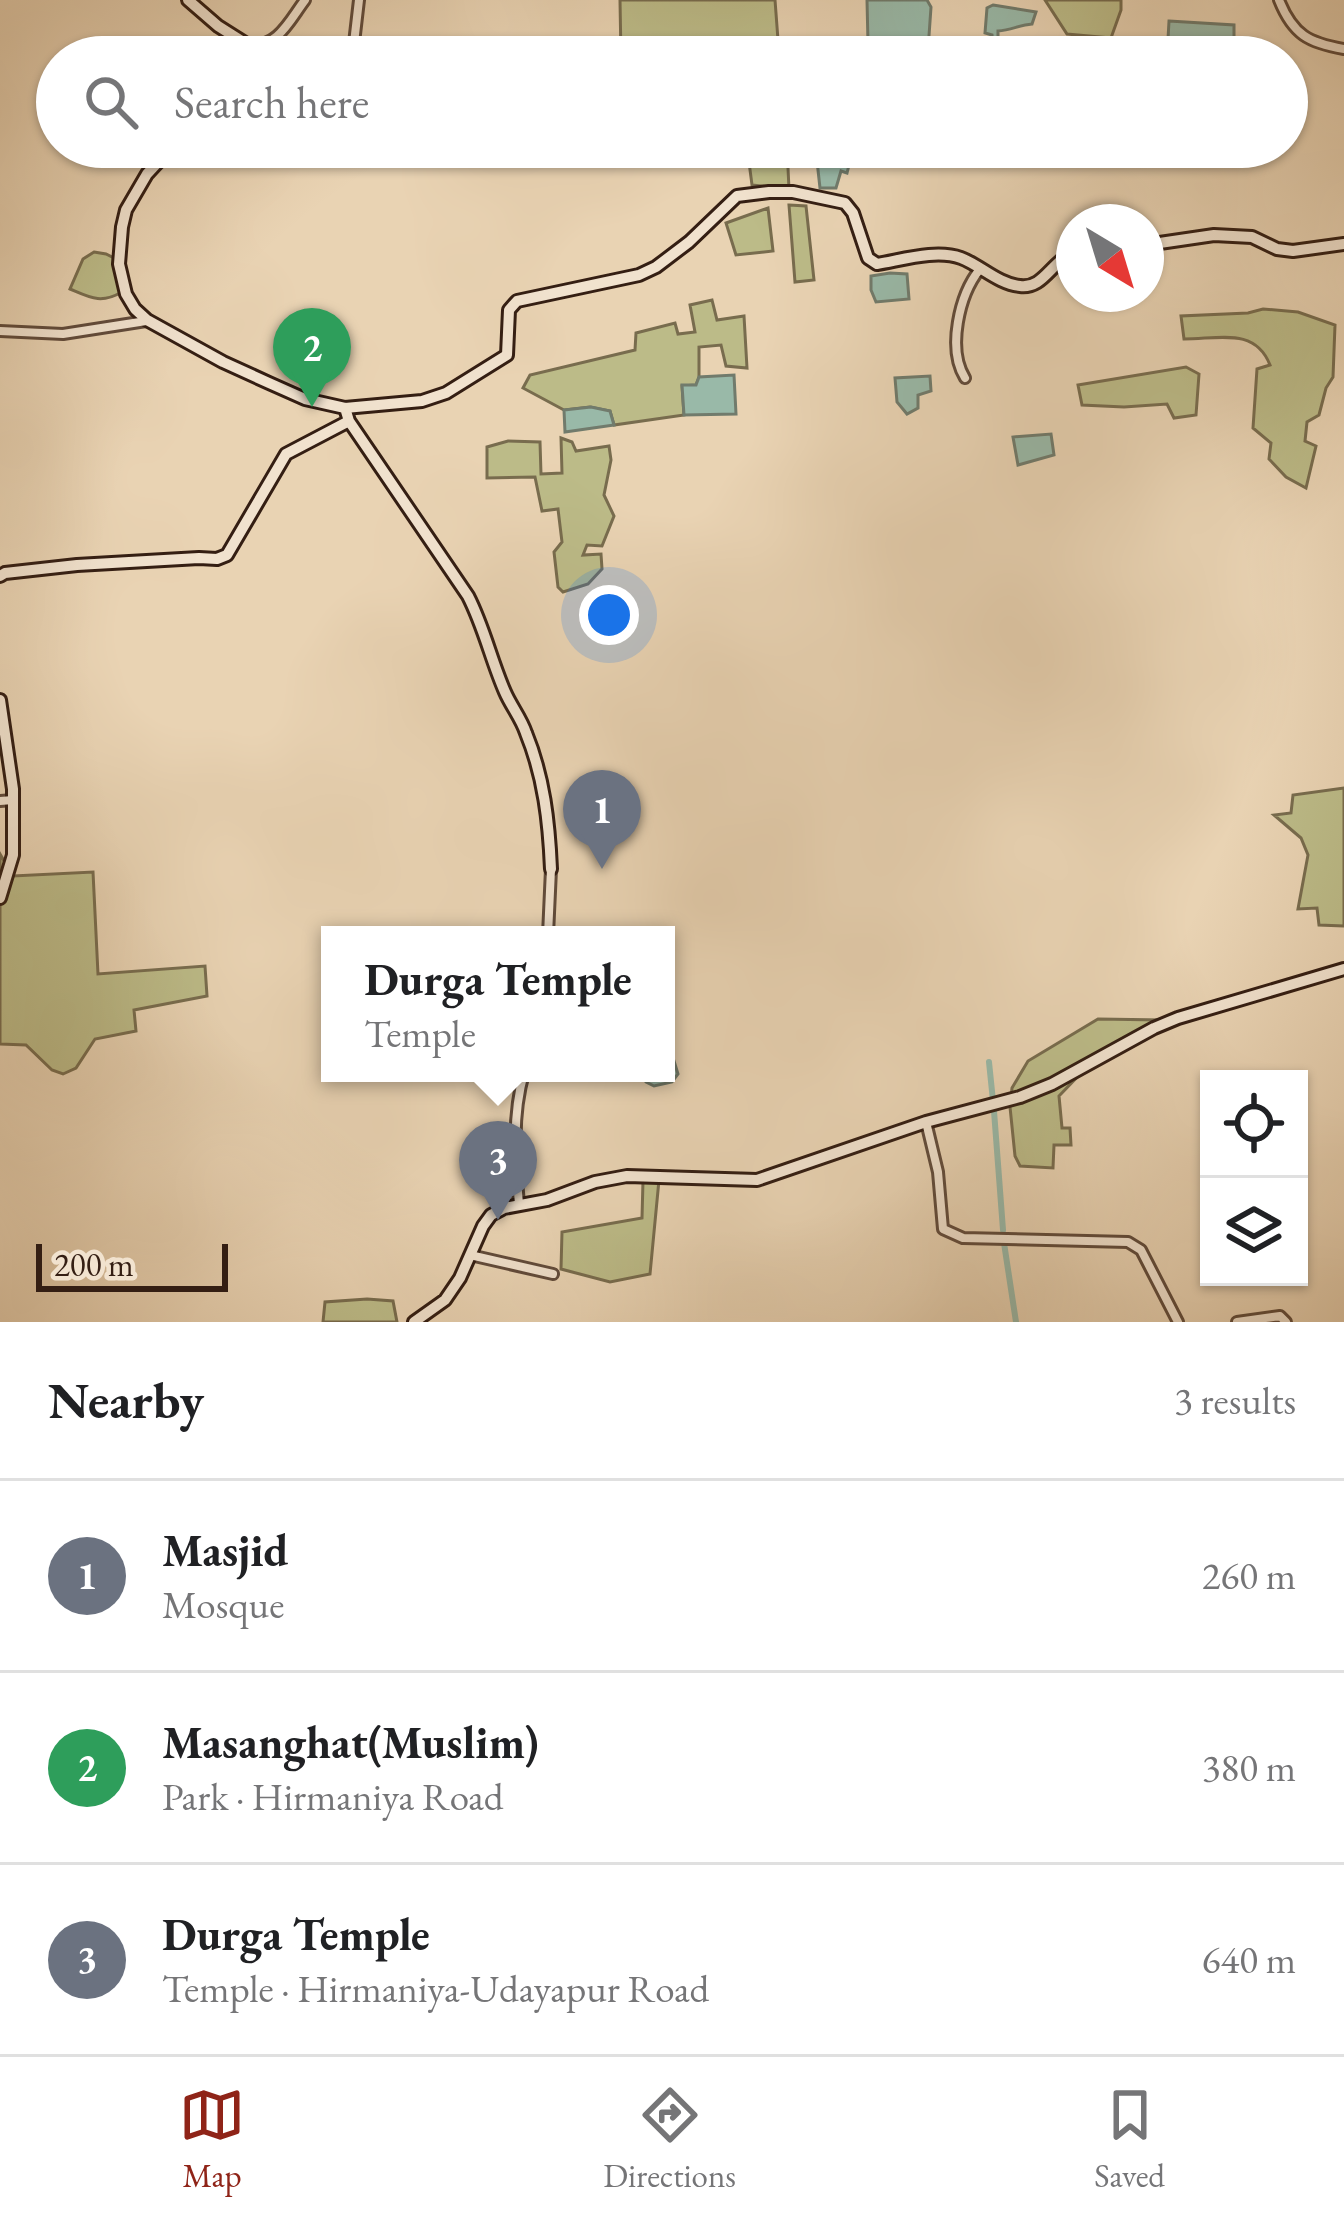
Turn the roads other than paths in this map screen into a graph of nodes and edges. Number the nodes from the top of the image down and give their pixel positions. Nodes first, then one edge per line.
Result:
1 (188, 0) edge
2 (305, 0) edge
3 (359, 0) edge
4 (1279, 0) edge
5 (229, 36) edge
6 (278, 36) edge
7 (355, 36) edge
8 (1303, 36) edge
9 (1308, 40) edge
10 (1344, 50) edge
11 (153, 168) edge
12 (1164, 242) edge
13 (1344, 244) edge
14 (1056, 262) edge
15 (980, 269) junction
16 (147, 320) junction
17 (0, 331) edge
18 (964, 378) dead end
19 (347, 415) junction
20 (0, 576) edge
21 (0, 700) edge
22 (7, 800) edge
23 (551, 869) joint
24 (0, 898) edge
25 (548, 926) edge
26 (1344, 969) edge
27 (522, 1082) edge
28 (926, 1122) junction
29 (519, 1204) junction
30 (470, 1255) junction
31 (553, 1274) dead end
32 (414, 1322) edge
33 (1178, 1322) edge
34 (1237, 1322) edge
35 (1286, 1322) edge

1 - 5 street
2 - 6 street
3 - 7 street
4 - 8 street
9 - 10 street
11 - 16 street
12 - 13 street
14 - 15 street
15 - 18 street
15 - 19 street
16 - 17 street
16 - 19 street
19 - 20 street
19 - 23 street
21 - 22 street
22 - 24 street
23 - 25 street
26 - 28 street
27 - 29 street
28 - 29 street
28 - 33 street
29 - 30 street
30 - 31 street
30 - 32 street
34 - 35 street

